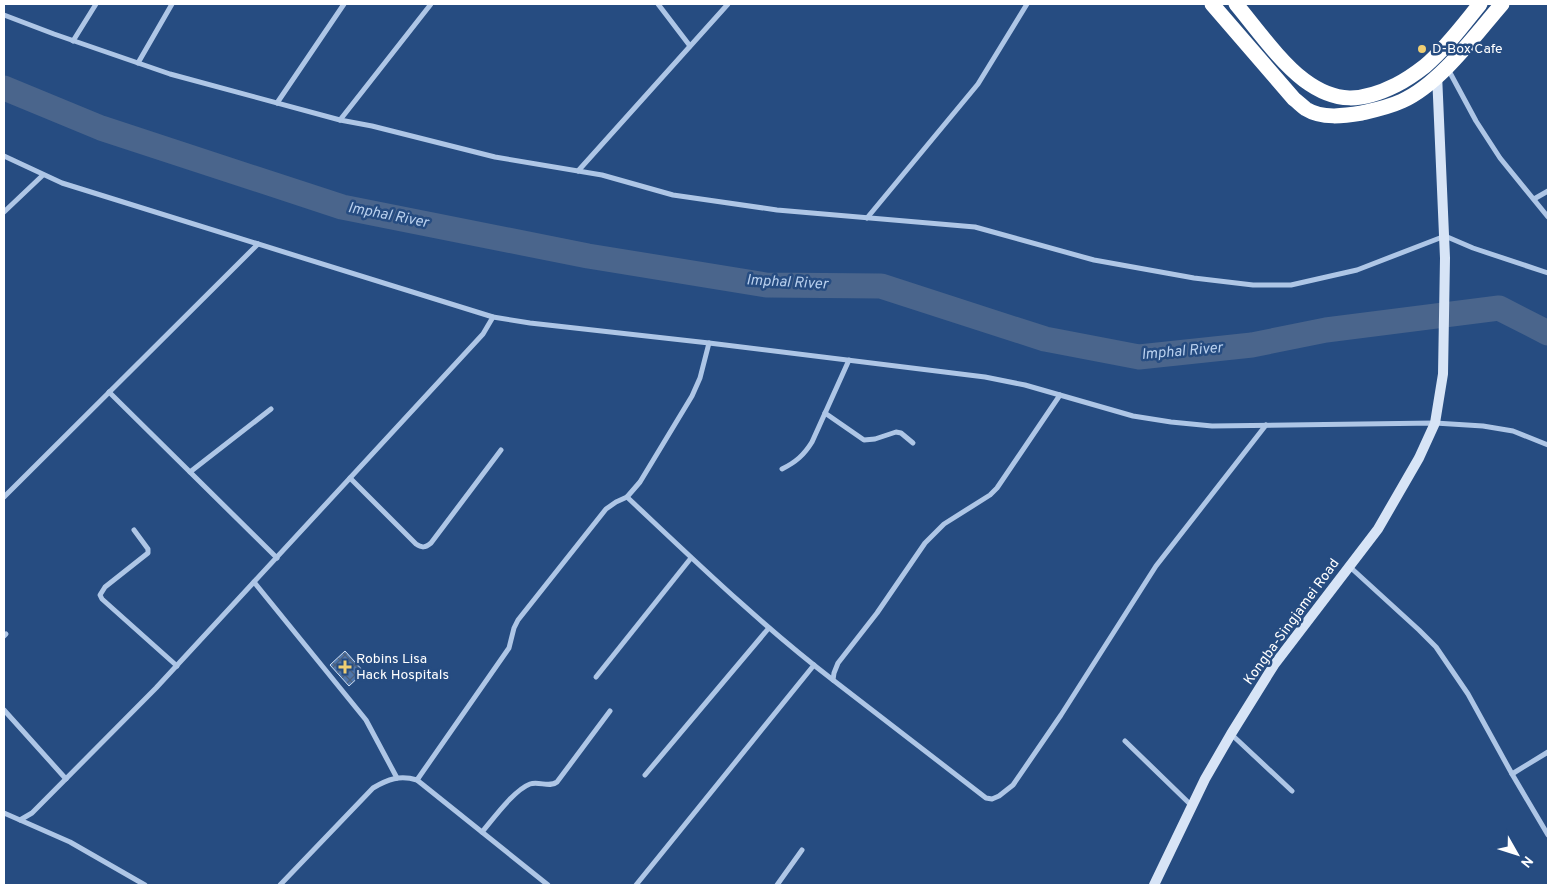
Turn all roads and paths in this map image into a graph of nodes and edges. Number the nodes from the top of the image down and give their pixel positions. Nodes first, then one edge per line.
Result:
1 (96, 4) edge
2 (172, 4) edge
3 (344, 4) edge
4 (431, 4) edge
5 (658, 4) edge
6 (728, 4) edge
7 (1027, 4) edge
8 (1212, 4) edge
9 (1236, 4) edge
10 (1480, 4) edge
11 (1502, 4) edge
12 (4, 15) edge
13 (73, 41) junction
14 (690, 46) junction
15 (1440, 51) junction
16 (138, 63) junction
17 (1447, 66) junction
18 (1436, 78) junction
19 (277, 103) junction
20 (340, 120) junction
21 (4, 156) edge
22 (578, 171) junction
23 (43, 175) junction
24 (1548, 191) edge
25 (1534, 199) junction
26 (4, 212) edge
27 (1548, 217) edge
28 (867, 218) junction
29 (1445, 236) junction
30 (258, 244) junction
31 (1548, 273) edge
32 (493, 317) junction
33 (709, 343) junction
34 (849, 360) junction
35 (109, 392) junction
36 (1060, 395) junction
37 (270, 409) dead end
38 (825, 413) junction
39 (1435, 423) junction
40 (1266, 425) junction
41 (913, 443) dead end
42 (1548, 445) edge
43 (501, 450) dead end
44 (782, 469) dead end
45 (190, 472) junction
46 (350, 478) junction
47 (4, 497) edge
48 (627, 497) junction
49 (134, 530) dead end
50 (276, 558) junction
51 (692, 558) junction
52 (1350, 568) junction
53 (254, 582) junction
54 (768, 629) junction
55 (814, 665) junction
56 (177, 666) junction
57 (596, 677) dead end
58 (833, 680) junction
59 (4, 710) edge
60 (610, 711) dead end
61 (1231, 734) junction
62 (1125, 741) dead end
63 (1548, 752) edge
64 (645, 774) dead end
65 (1512, 774) junction
66 (397, 778) junction
67 (66, 779) junction
68 (417, 780) junction
69 (1292, 791) dead end
70 (1192, 807) junction
71 (4, 812) edge
72 (20, 820) junction
73 (482, 832) junction
74 (1548, 835) edge
75 (802, 850) dead end
76 (145, 885) edge
77 (280, 885) edge
78 (548, 885) edge
79 (636, 885) edge
80 (777, 885) edge
81 (1154, 885) edge

1 - 13 street
2 - 16 street
3 - 19 street
4 - 20 street
5 - 14 street
6 - 14 street
7 - 28 street
8 - 18 highway
9 - 15 highway
10 - 15 highway
11 - 17 highway
12 - 13 street
13 - 16 street
14 - 22 street
15 - 18 street, Kongba-Singjamei Road
16 - 19 street
17 - 18 highway
17 - 25 street
18 - 29 street, Kongba-Singjamei Road
19 - 20 street
20 - 22 street
21 - 23 street
22 - 28 street
23 - 26 street
23 - 30 street
24 - 25 street
25 - 27 street
28 - 29 street
29 - 31 street
29 - 39 street, Kongba-Singjamei Road
30 - 32 street
30 - 35 street
32 - 33 street
32 - 46 street
33 - 34 street
33 - 48 street
34 - 36 street
34 - 38 street
35 - 45 street
35 - 47 street
36 - 40 street
36 - 58 street
37 - 45 street
38 - 41 street
38 - 44 street
39 - 40 street
39 - 42 street
39 - 52 street, Kongba-Singjamei Road
40 - 58 street
43 - 46 street
45 - 50 street
46 - 50 street
48 - 51 street
48 - 68 street
49 - 56 street
50 - 53 street
51 - 54 street
51 - 57 street
52 - 61 street, Kongba-Singjamei Road
52 - 65 street
53 - 56 street
53 - 66 street
54 - 55 street
54 - 64 street
55 - 58 street
55 - 79 street
56 - 67 street
59 - 67 street
60 - 73 street
61 - 69 street
61 - 70 street, Kongba-Singjamei Road
62 - 70 street
63 - 65 street
65 - 74 street
66 - 68 street
66 - 77 street
67 - 72 street
68 - 73 street
70 - 81 street, Kongba-Singjamei Road
71 - 72 street
72 - 76 street
73 - 78 street
75 - 80 street

